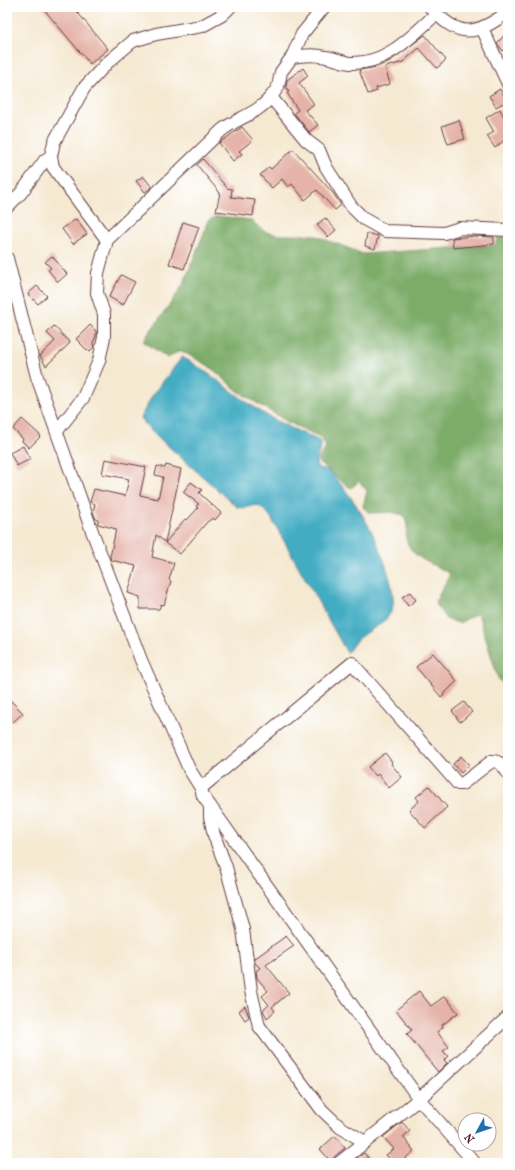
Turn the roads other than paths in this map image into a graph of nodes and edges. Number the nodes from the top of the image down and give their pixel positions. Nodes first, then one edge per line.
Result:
1 (230, 7) edge
2 (324, 7) edge
3 (433, 10) edge
4 (508, 12) edge
5 (482, 28) junction
6 (292, 56) junction
7 (508, 84) edge
8 (271, 97) junction
9 (51, 156) junction
10 (7, 207) edge
11 (508, 230) edge
12 (108, 240) junction
13 (7, 258) edge
14 (56, 431) junction
15 (508, 773) edge
16 (201, 788) junction
17 (210, 806) junction
18 (508, 1017) edge
19 (419, 1099) junction
20 (366, 1142) junction
21 (339, 1163) edge
22 (475, 1163) edge

1 - 9 street
2 - 6 street
3 - 5 street
3 - 6 street
4 - 5 street
5 - 7 street
6 - 8 street
8 - 11 street
8 - 12 street
9 - 10 street
9 - 12 street
12 - 14 street
13 - 14 street
14 - 16 street
15 - 16 street
16 - 17 street
17 - 19 street
17 - 20 street
18 - 19 street
19 - 20 street
19 - 22 street
20 - 21 street

